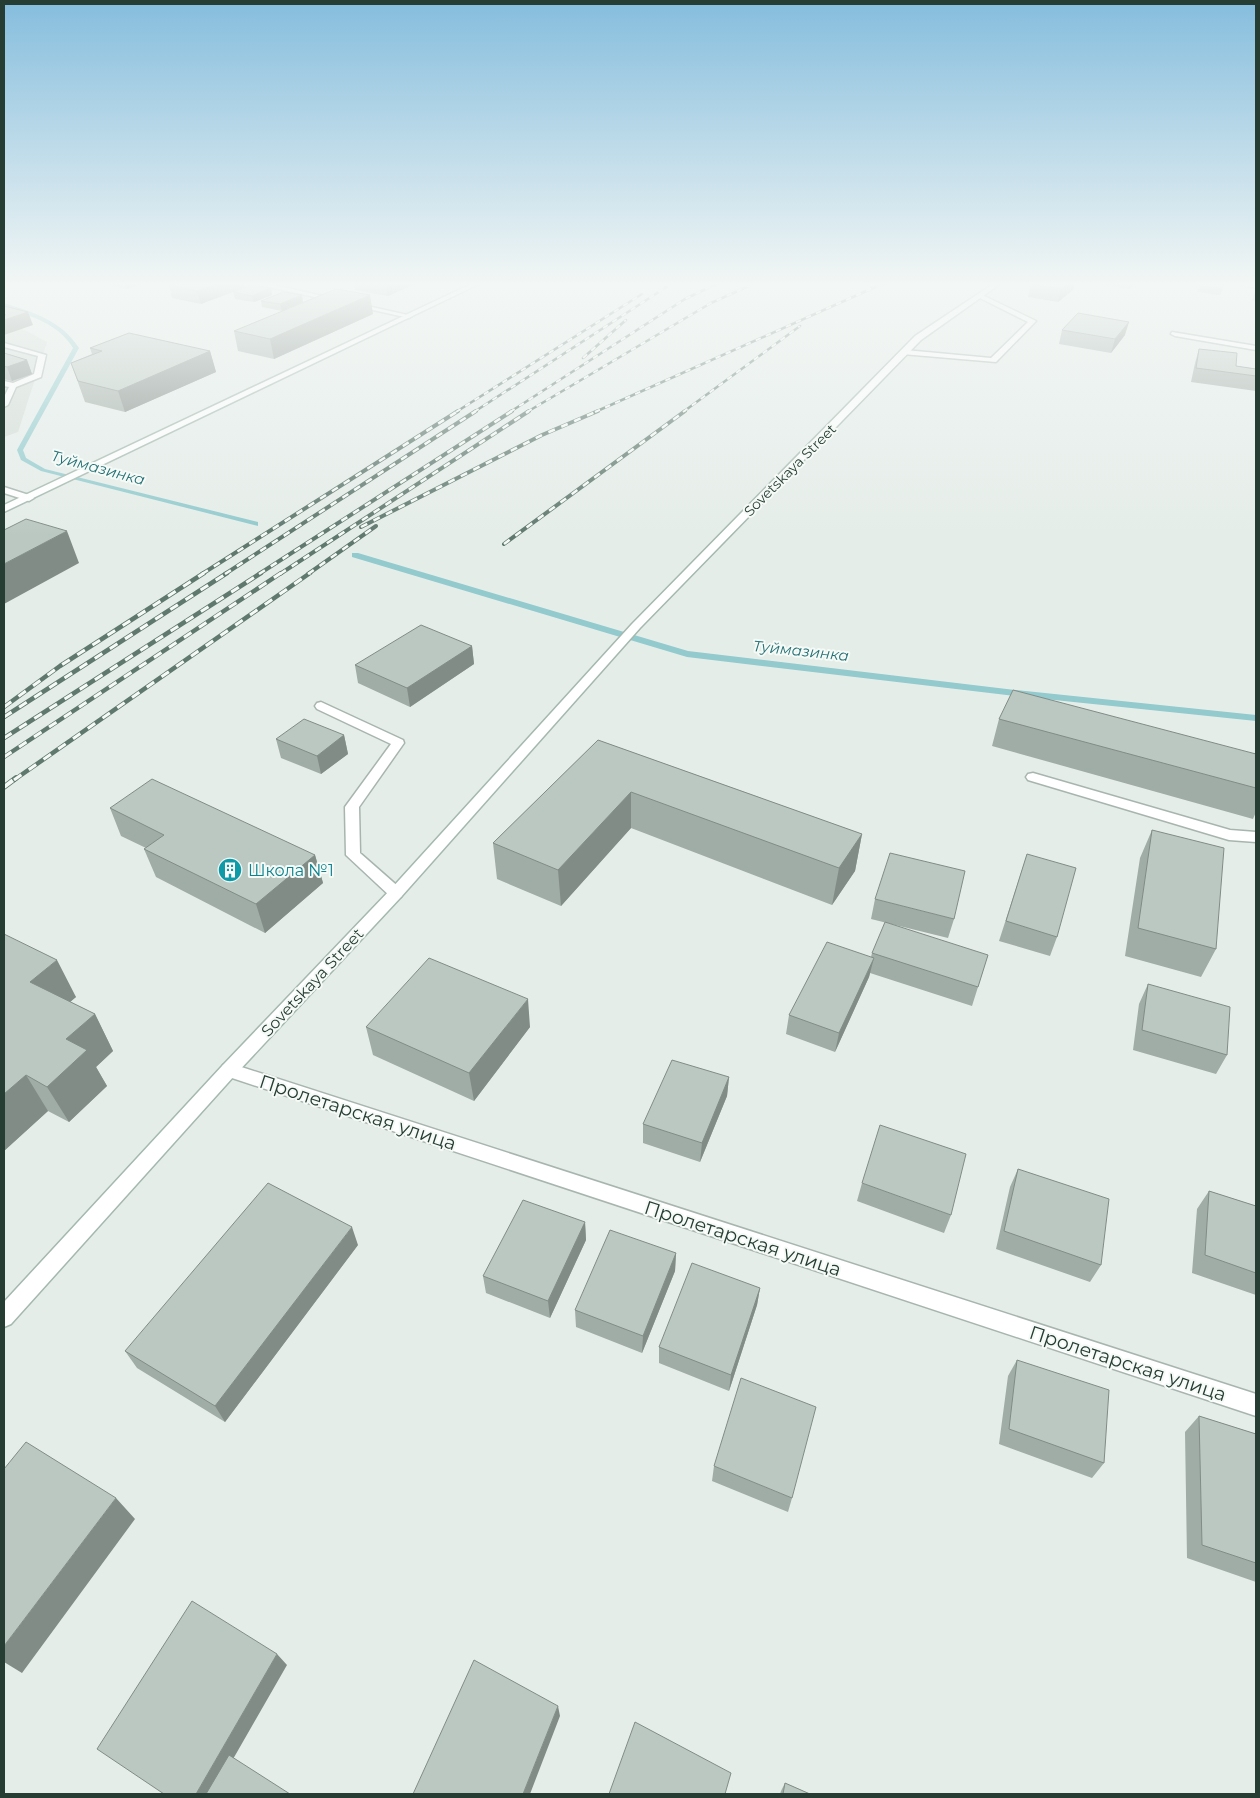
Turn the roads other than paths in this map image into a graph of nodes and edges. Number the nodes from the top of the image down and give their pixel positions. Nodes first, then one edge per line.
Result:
1 (39, 368) edge
2 (301, 368) edge
3 (889, 368) edge
4 (4, 383) edge
5 (13, 386) junction
6 (4, 406) edge
7 (4, 490) edge
8 (29, 498) junction
9 (4, 510) edge
10 (322, 706) dead end
11 (1033, 777) dead end
12 (1256, 837) edge
13 (396, 893) junction
14 (229, 1070) junction
15 (4, 1316) edge
16 (1256, 1406) edge

1 - 5 street
2 - 8 street
3 - 13 street, Sovetskaya Street
4 - 5 street
5 - 6 street
7 - 8 street
8 - 9 street
10 - 13 street
11 - 12 street
13 - 14 street, Sovetskaya Street
14 - 15 street, Sovetskaya Street
14 - 16 street, Пролетарская улица

